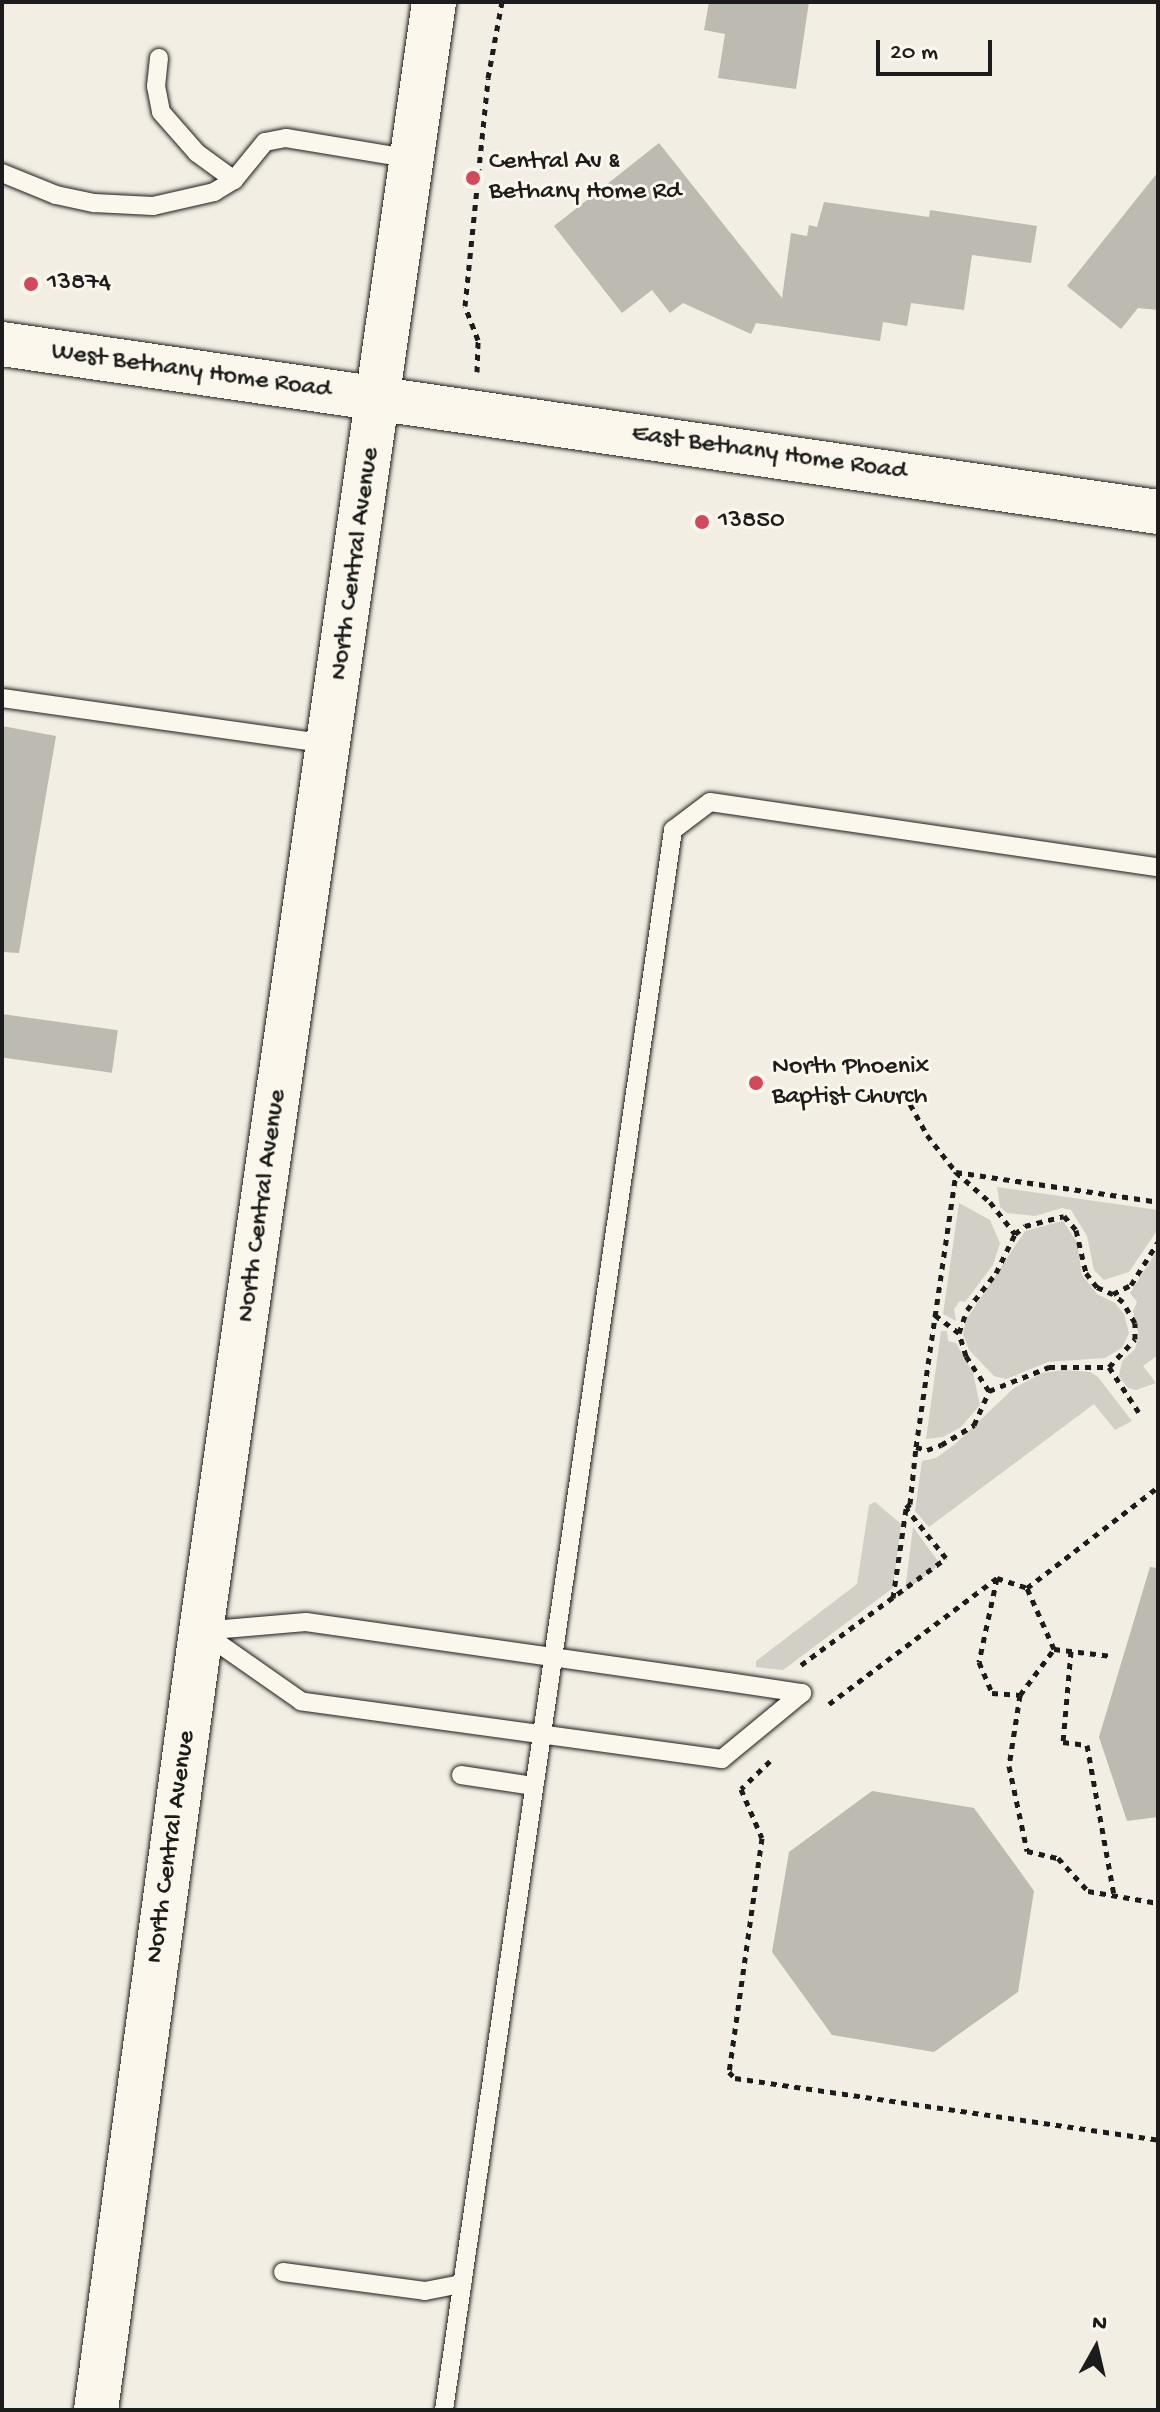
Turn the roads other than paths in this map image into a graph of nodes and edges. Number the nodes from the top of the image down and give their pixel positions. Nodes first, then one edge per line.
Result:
1 (434, 2) edge
2 (159, 58) dead end
3 (413, 159) junction
4 (2, 173) edge
5 (234, 180) junction
6 (2, 344) edge
7 (380, 399) junction
8 (1158, 512) edge
9 (2, 698) edge
10 (330, 744) junction
11 (1158, 867) edge
12 (201, 1631) junction
13 (553, 1657) junction
14 (542, 1734) junction
15 (461, 1775) dead end
16 (534, 1786) junction
17 (283, 2272) dead end
18 (462, 2284) junction
19 (96, 2410) edge
20 (444, 2410) edge

1 - 3 main road, North Central Avenue
2 - 5 lane
3 - 5 lane
3 - 7 main road, North Central Avenue
4 - 5 lane
6 - 7 main road, West Bethany Home Road
7 - 8 main road, East Bethany Home Road
7 - 10 main road, North Central Avenue
9 - 10 lane
10 - 12 main road, North Central Avenue
11 - 13 lane
12 - 13 lane
12 - 14 lane
12 - 19 main road, North Central Avenue
13 - 14 lane
13 - 14 lane
14 - 16 lane
15 - 16 lane
16 - 18 lane
17 - 18 lane
18 - 20 lane

